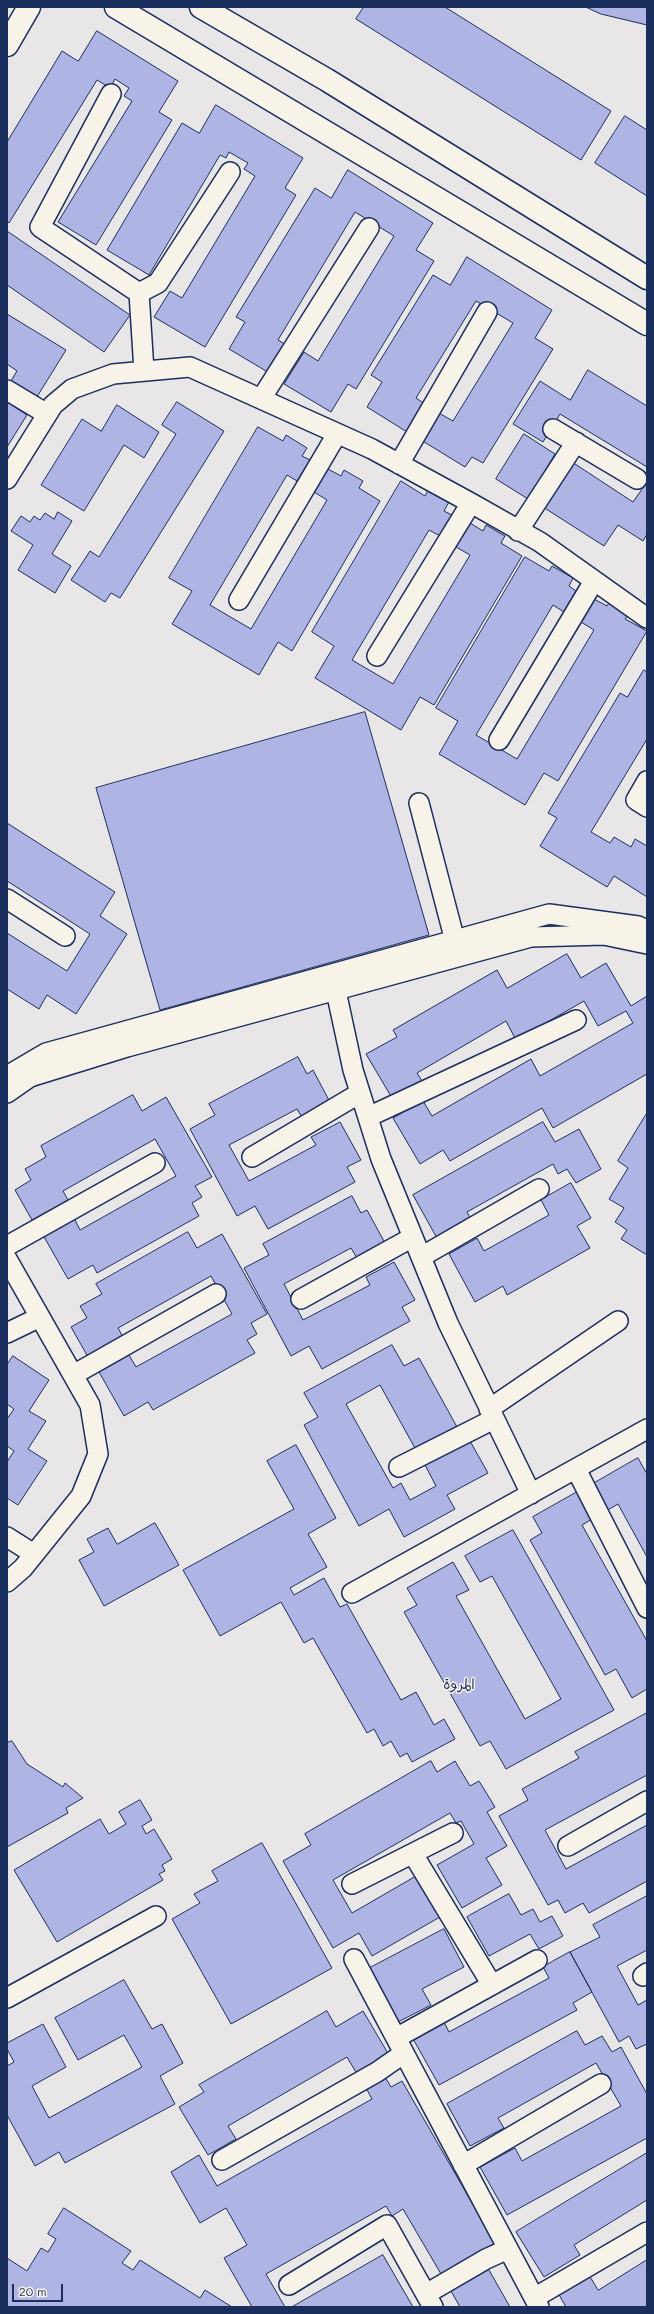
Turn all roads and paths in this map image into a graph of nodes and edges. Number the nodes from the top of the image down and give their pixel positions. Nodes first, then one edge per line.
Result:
1 (29, 7) edge
2 (116, 7) edge
3 (201, 7) edge
4 (7, 45) edge
5 (111, 94) dead end
6 (230, 172) dead end
7 (370, 228) dead end
8 (647, 278) edge
9 (139, 293) junction
10 (487, 312) dead end
11 (647, 324) edge
12 (144, 371) junction
13 (7, 390) edge
14 (261, 399) junction
15 (47, 414) junction
16 (553, 429) dead end
17 (337, 434) junction
18 (576, 442) junction
19 (399, 464) junction
20 (7, 479) edge
21 (638, 479) dead end
22 (471, 503) junction
23 (518, 531) junction
24 (594, 581) junction
25 (238, 600) dead end
26 (647, 618) edge
27 (377, 656) dead end
28 (498, 740) dead end
29 (647, 781) edge
30 (419, 802) dead end
31 (647, 807) edge
32 (7, 898) edge
33 (647, 930) edge
34 (66, 936) dead end
35 (455, 941) junction
36 (647, 944) edge
37 (336, 991) junction
38 (576, 1020) dead end
39 (7, 1076) edge
40 (7, 1093) edge
41 (360, 1093) junction
42 (368, 1117) junction
43 (252, 1157) dead end
44 (155, 1162) dead end
45 (538, 1189) dead end
46 (413, 1237) junction
47 (7, 1246) edge
48 (421, 1257) junction
49 (7, 1259) edge
50 (216, 1294) dead end
51 (301, 1299) dead end
52 (40, 1317) junction
53 (618, 1321) dead end
54 (7, 1333) edge
55 (73, 1375) junction
56 (492, 1414) junction
57 (647, 1429) edge
58 (399, 1467) dead end
59 (576, 1469) junction
60 (531, 1494) junction
61 (7, 1537) edge
62 (34, 1554) junction
63 (7, 1582) edge
64 (352, 1593) dead end
65 (647, 1608) edge
66 (647, 1801) edge
67 (453, 1833) dead end
68 (568, 1846) dead end
69 (413, 1854) junction
70 (352, 1884) dead end
71 (156, 1916) dead end
72 (354, 1959) dead end
73 (537, 1960) dead end
74 (492, 1985) junction
75 (7, 1998) edge
76 (399, 2046) junction
77 (601, 2084) dead end
78 (222, 2160) dead end
79 (463, 2165) junction
80 (647, 2232) edge
81 (508, 2249) junction
82 (289, 2285) dead end
83 (429, 2300) edge
84 (537, 2302) edge

1 - 4 street
2 - 11 street
3 - 8 street
5 - 9 street
6 - 9 street
7 - 14 street
9 - 12 street
10 - 19 street
12 - 14 street
12 - 15 street
13 - 15 street
14 - 17 street
15 - 20 street
16 - 18 street
17 - 19 street
17 - 25 street
18 - 21 street
18 - 23 street
19 - 22 street
22 - 23 street
22 - 27 street
23 - 24 street
24 - 26 street
24 - 28 street
29 - 31 street
30 - 35 street
32 - 34 street
33 - 35 street
35 - 39 street
36 - 37 street
37 - 40 street
37 - 41 street
38 - 42 street
41 - 42 street
41 - 43 street
42 - 46 street
44 - 47 street
45 - 48 street
46 - 48 street
46 - 51 street
48 - 56 street
49 - 52 street
50 - 55 street
52 - 54 street
52 - 55 street
53 - 56 street
55 - 62 street
56 - 58 street
56 - 60 street
57 - 59 street
59 - 60 street
59 - 65 street
60 - 64 street
61 - 62 street
62 - 63 street
66 - 68 street
67 - 69 street
69 - 70 street
69 - 74 street
71 - 75 street
72 - 76 street
73 - 74 street
74 - 76 street
76 - 78 street
76 - 79 street
77 - 79 street
79 - 81 street
80 - 84 street
81 - 83 street
81 - 84 street
82 - 83 street

